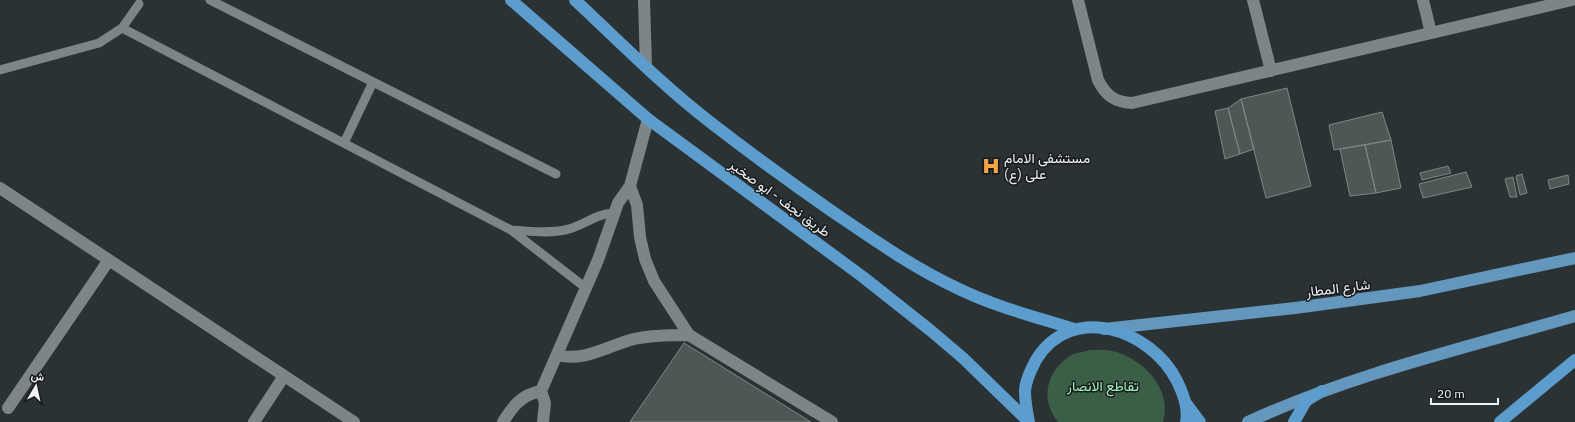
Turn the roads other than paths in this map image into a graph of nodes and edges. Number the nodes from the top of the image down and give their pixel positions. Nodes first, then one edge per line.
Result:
1 (210, 0) edge
2 (512, 0) edge
3 (575, 0) edge
4 (644, 0) edge
5 (1078, 0) edge
6 (1253, 0) edge
7 (1423, 0) edge
8 (1572, 0) edge
9 (139, 4) dead end
10 (122, 28) junction
11 (1431, 33) junction
12 (646, 66) junction
13 (0, 70) edge
14 (1271, 71) junction
15 (373, 82) junction
16 (648, 119) junction
17 (344, 143) junction
18 (556, 174) dead end
19 (630, 186) junction
20 (0, 188) edge
21 (614, 213) junction
22 (511, 230) junction
23 (1575, 258) edge
24 (109, 260) junction
25 (586, 288) junction
26 (1575, 316) edge
27 (1074, 329) junction
28 (1102, 329) junction
29 (689, 335) junction
30 (556, 355) junction
31 (1575, 360) edge
32 (284, 376) junction
33 (541, 391) junction
34 (1322, 391) junction
35 (1185, 402) junction
36 (8, 408) dead end
37 (254, 422) edge
38 (354, 422) edge
39 (503, 422) edge
40 (543, 422) edge
41 (832, 422) edge
42 (1029, 422) edge
43 (1186, 422) edge
44 (1200, 422) edge
45 (1248, 422) edge
46 (1294, 422) edge
47 (1500, 422) edge

1 - 15 lane
2 - 16 highway, طريق نجف - ابو صخير
3 - 12 highway, طريق نجف - ابو صخير
4 - 12 street
5 - 14 street
6 - 14 street
7 - 11 street
8 - 11 street
9 - 10 lane
10 - 13 lane
10 - 17 lane
11 - 14 street
12 - 27 highway, طريق نجف - ابو صخير
15 - 17 lane
15 - 18 lane
16 - 19 street
16 - 42 highway, طريق نجف - ابو صخير
17 - 22 lane
19 - 21 street
19 - 29 street
20 - 24 street
21 - 22 lane
21 - 25 street
22 - 25 lane
23 - 28 main road, شارع المطار
24 - 32 street
24 - 36 street
25 - 30 street
26 - 34 main road
27 - 28 highway
27 - 42 highway
28 - 35 highway
29 - 30 street
29 - 41 street
30 - 33 street
31 - 47 highway
32 - 37 street
32 - 38 street
33 - 39 street
33 - 40 street
34 - 45 main road
34 - 46 highway
35 - 43 highway
35 - 44 highway

